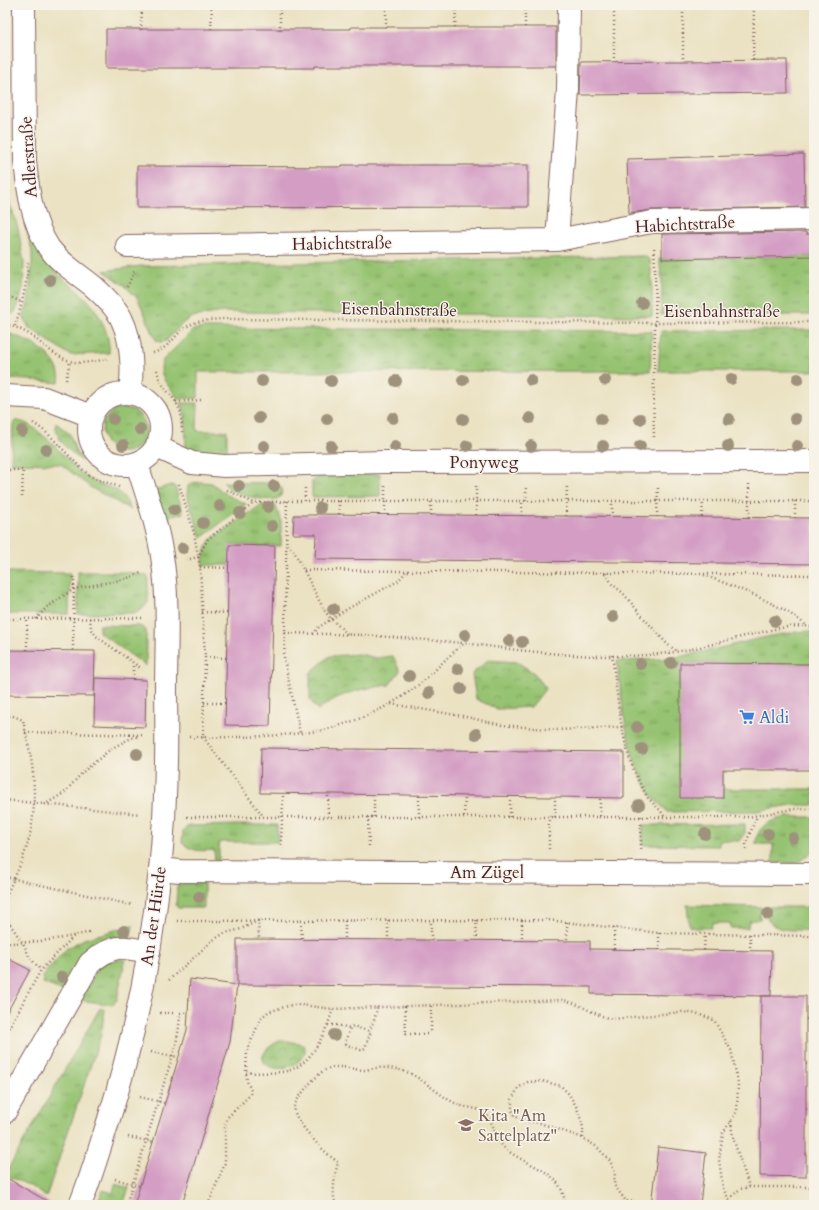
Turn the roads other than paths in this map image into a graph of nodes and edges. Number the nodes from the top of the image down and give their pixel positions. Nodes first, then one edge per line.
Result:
1 (24, 5) edge
2 (569, 5) edge
3 (814, 220) edge
4 (557, 240) junction
5 (127, 246) road end
6 (130, 392) junction
7 (6, 405) edge
8 (91, 416) junction
9 (157, 447) junction
10 (814, 461) edge
11 (136, 464) junction
12 (160, 869) junction
13 (814, 874) edge
14 (149, 952) junction
15 (5, 1112) edge
16 (80, 1205) edge

1 - 6 street, Adlerstraße
2 - 4 street
3 - 4 street, Habichtstraße
4 - 5 street, Habichtstraße
6 - 8 street
6 - 9 street
7 - 8 street
8 - 11 street
9 - 10 street, Ponyweg
9 - 11 street
11 - 12 street, An der Hürde
12 - 13 street, Am Zügel
12 - 14 street, An der Hürde
14 - 15 street
14 - 16 street, An der Hürde

